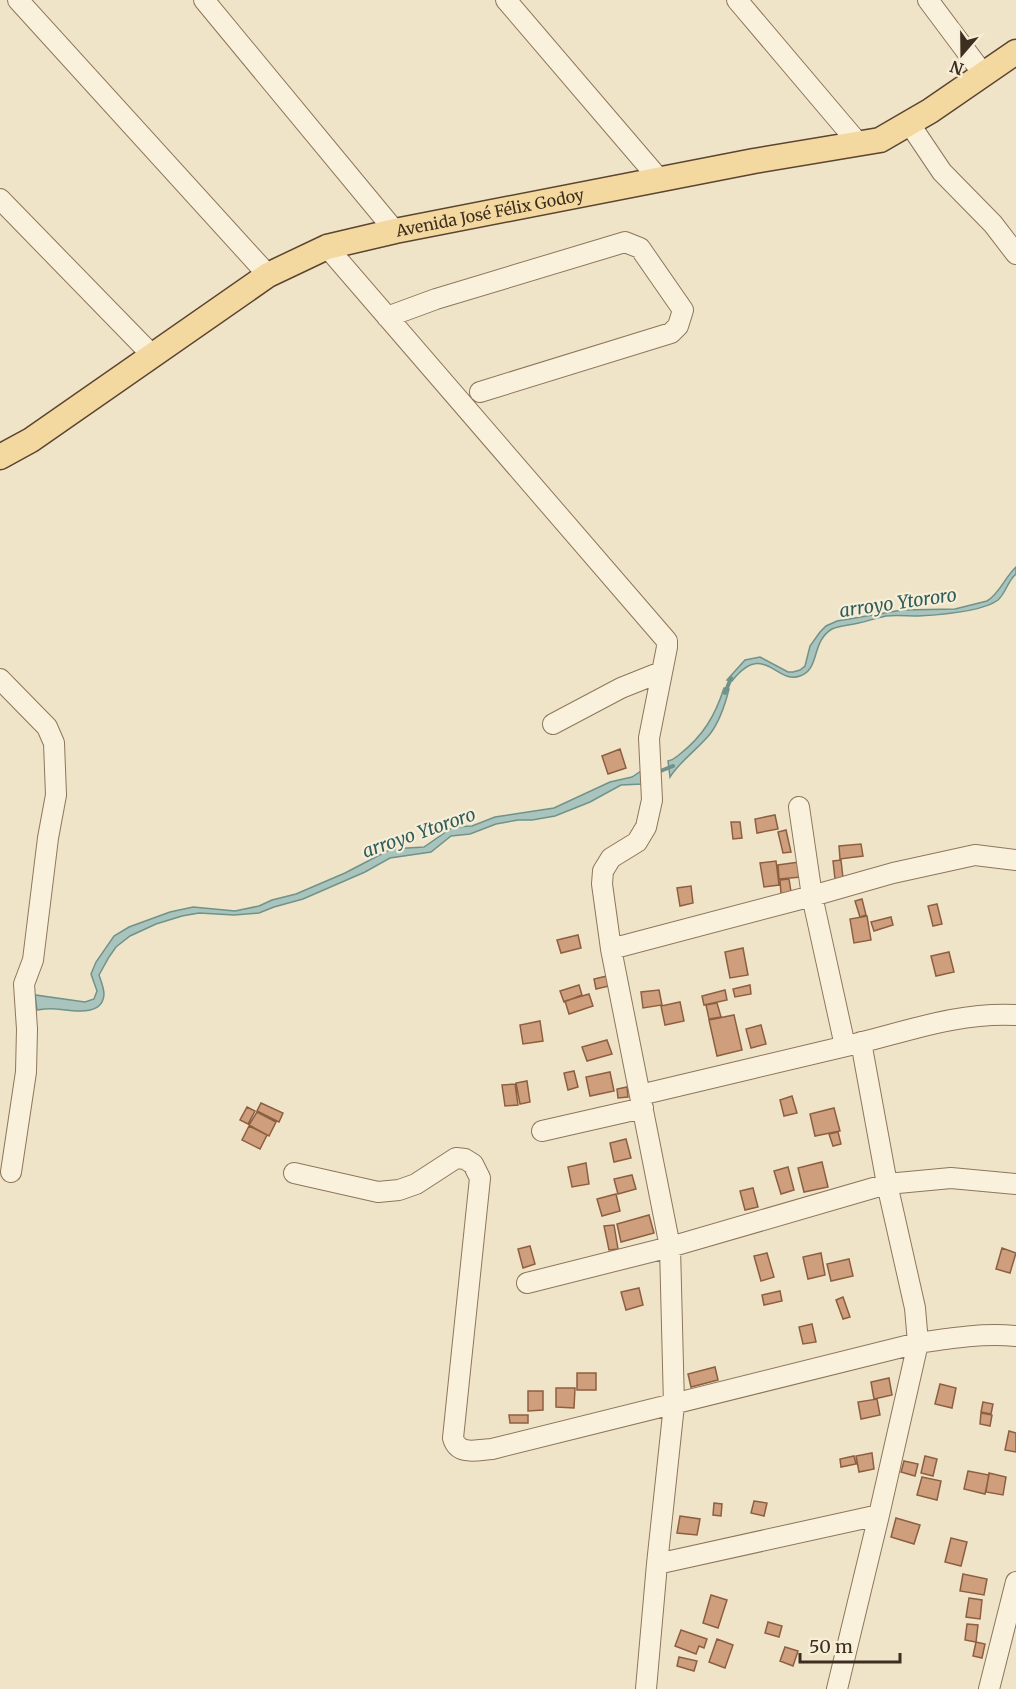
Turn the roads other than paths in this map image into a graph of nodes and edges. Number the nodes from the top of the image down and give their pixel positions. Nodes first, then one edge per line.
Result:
1 (18, 0) edge
2 (204, 0) edge
3 (506, 0) edge
4 (737, 0) edge
5 (928, 0) edge
6 (1016, 52) edge
7 (984, 75) junction
8 (909, 123) junction
9 (859, 144) junction
10 (660, 180) junction
11 (0, 199) edge
12 (395, 231) junction
13 (327, 247) junction
14 (1016, 254) edge
15 (268, 275) junction
16 (387, 317) junction
17 (152, 356) junction
18 (480, 392) dead end
19 (0, 457) edge
20 (661, 672) junction
21 (0, 679) edge
22 (553, 724) dead end
23 (799, 807) dead end
24 (1016, 860) edge
25 (812, 896) junction
26 (611, 949) junction
27 (1016, 1015) edge
28 (853, 1044) junction
29 (642, 1102) junction
30 (542, 1131) dead end
31 (10, 1172) dead end
32 (294, 1173) dead end
33 (887, 1184) junction
34 (1016, 1185) edge
35 (670, 1247) junction
36 (527, 1283) dead end
37 (1016, 1336) edge
38 (918, 1343) junction
39 (674, 1405) junction
40 (879, 1515) junction
41 (657, 1564) junction
42 (1016, 1582) edge
43 (646, 1689) edge
44 (837, 1689) edge
45 (989, 1689) edge

1 - 15 street
2 - 12 street
3 - 10 street
4 - 9 street
5 - 7 street
6 - 7 main road, Avenida José Félix Godoy
7 - 8 main road, Avenida José Félix Godoy
8 - 9 main road, Avenida José Félix Godoy
8 - 14 street
9 - 10 main road, Avenida José Félix Godoy
10 - 12 main road, Avenida José Félix Godoy
11 - 17 street
12 - 13 main road, Avenida José Félix Godoy
13 - 15 main road, Avenida José Félix Godoy
13 - 16 street
15 - 17 main road, Avenida José Félix Godoy
16 - 18 street
16 - 20 street
17 - 19 main road, Avenida José Félix Godoy
20 - 22 street
20 - 26 street
21 - 31 street
23 - 25 street
24 - 25 street
25 - 26 street
25 - 28 street
26 - 29 street
27 - 28 street
28 - 29 street
28 - 33 street
29 - 30 street
29 - 35 street
32 - 39 street
33 - 34 street
33 - 35 street
33 - 38 street
35 - 36 street
35 - 39 street
37 - 38 street
38 - 39 street
38 - 40 street
39 - 41 street
40 - 41 street
40 - 44 street
41 - 43 street
42 - 45 street

